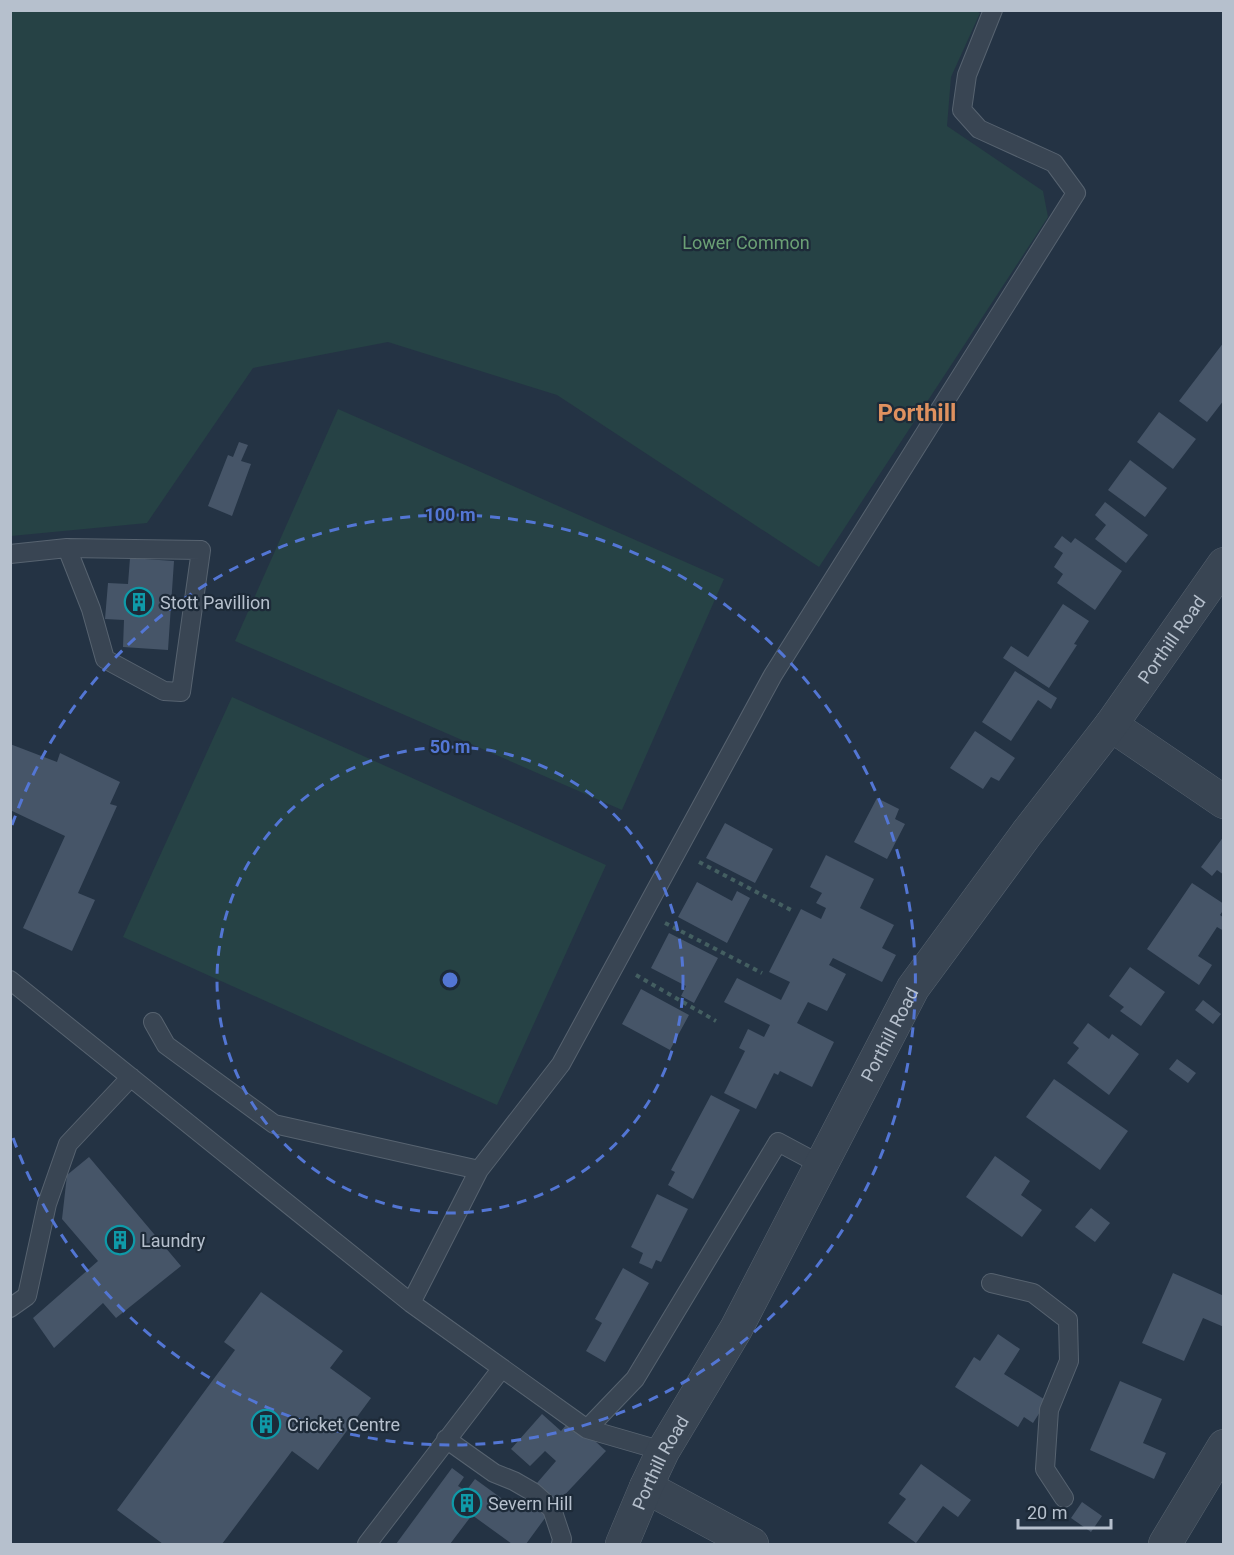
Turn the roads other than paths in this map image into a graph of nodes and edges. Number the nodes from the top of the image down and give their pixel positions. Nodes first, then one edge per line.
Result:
1 (993, 10) edge
2 (67, 548) junction
3 (10, 554) edge
4 (1224, 564) edge
5 (1111, 725) junction
6 (1224, 802) edge
7 (10, 980) edge
8 (153, 1022) dead end
9 (131, 1077) junction
10 (820, 1164) junction
11 (479, 1170) junction
12 (992, 1283) dead end
13 (411, 1303) junction
14 (10, 1308) edge
15 (502, 1368) junction
16 (587, 1429) junction
17 (446, 1439) junction
18 (1224, 1446) edge
19 (663, 1451) junction
20 (646, 1487) junction
21 (1064, 1498) dead end
22 (367, 1545) edge
23 (561, 1545) edge
24 (622, 1545) edge
25 (752, 1545) edge
26 (1165, 1545) edge

1 - 11 lane
2 - 2 lane
2 - 3 lane
4 - 5 street, Porthill Road
5 - 6 street
5 - 10 street, Porthill Road
7 - 9 lane
8 - 11 lane
9 - 13 lane
9 - 14 lane
10 - 16 lane
10 - 19 street, Porthill Road
11 - 13 lane
12 - 21 lane
13 - 15 lane
15 - 16 lane
15 - 17 lane
16 - 19 lane
17 - 22 lane
17 - 23 lane
18 - 26 street
19 - 20 street, Porthill Road
20 - 24 street, Porthill Road
20 - 25 street

